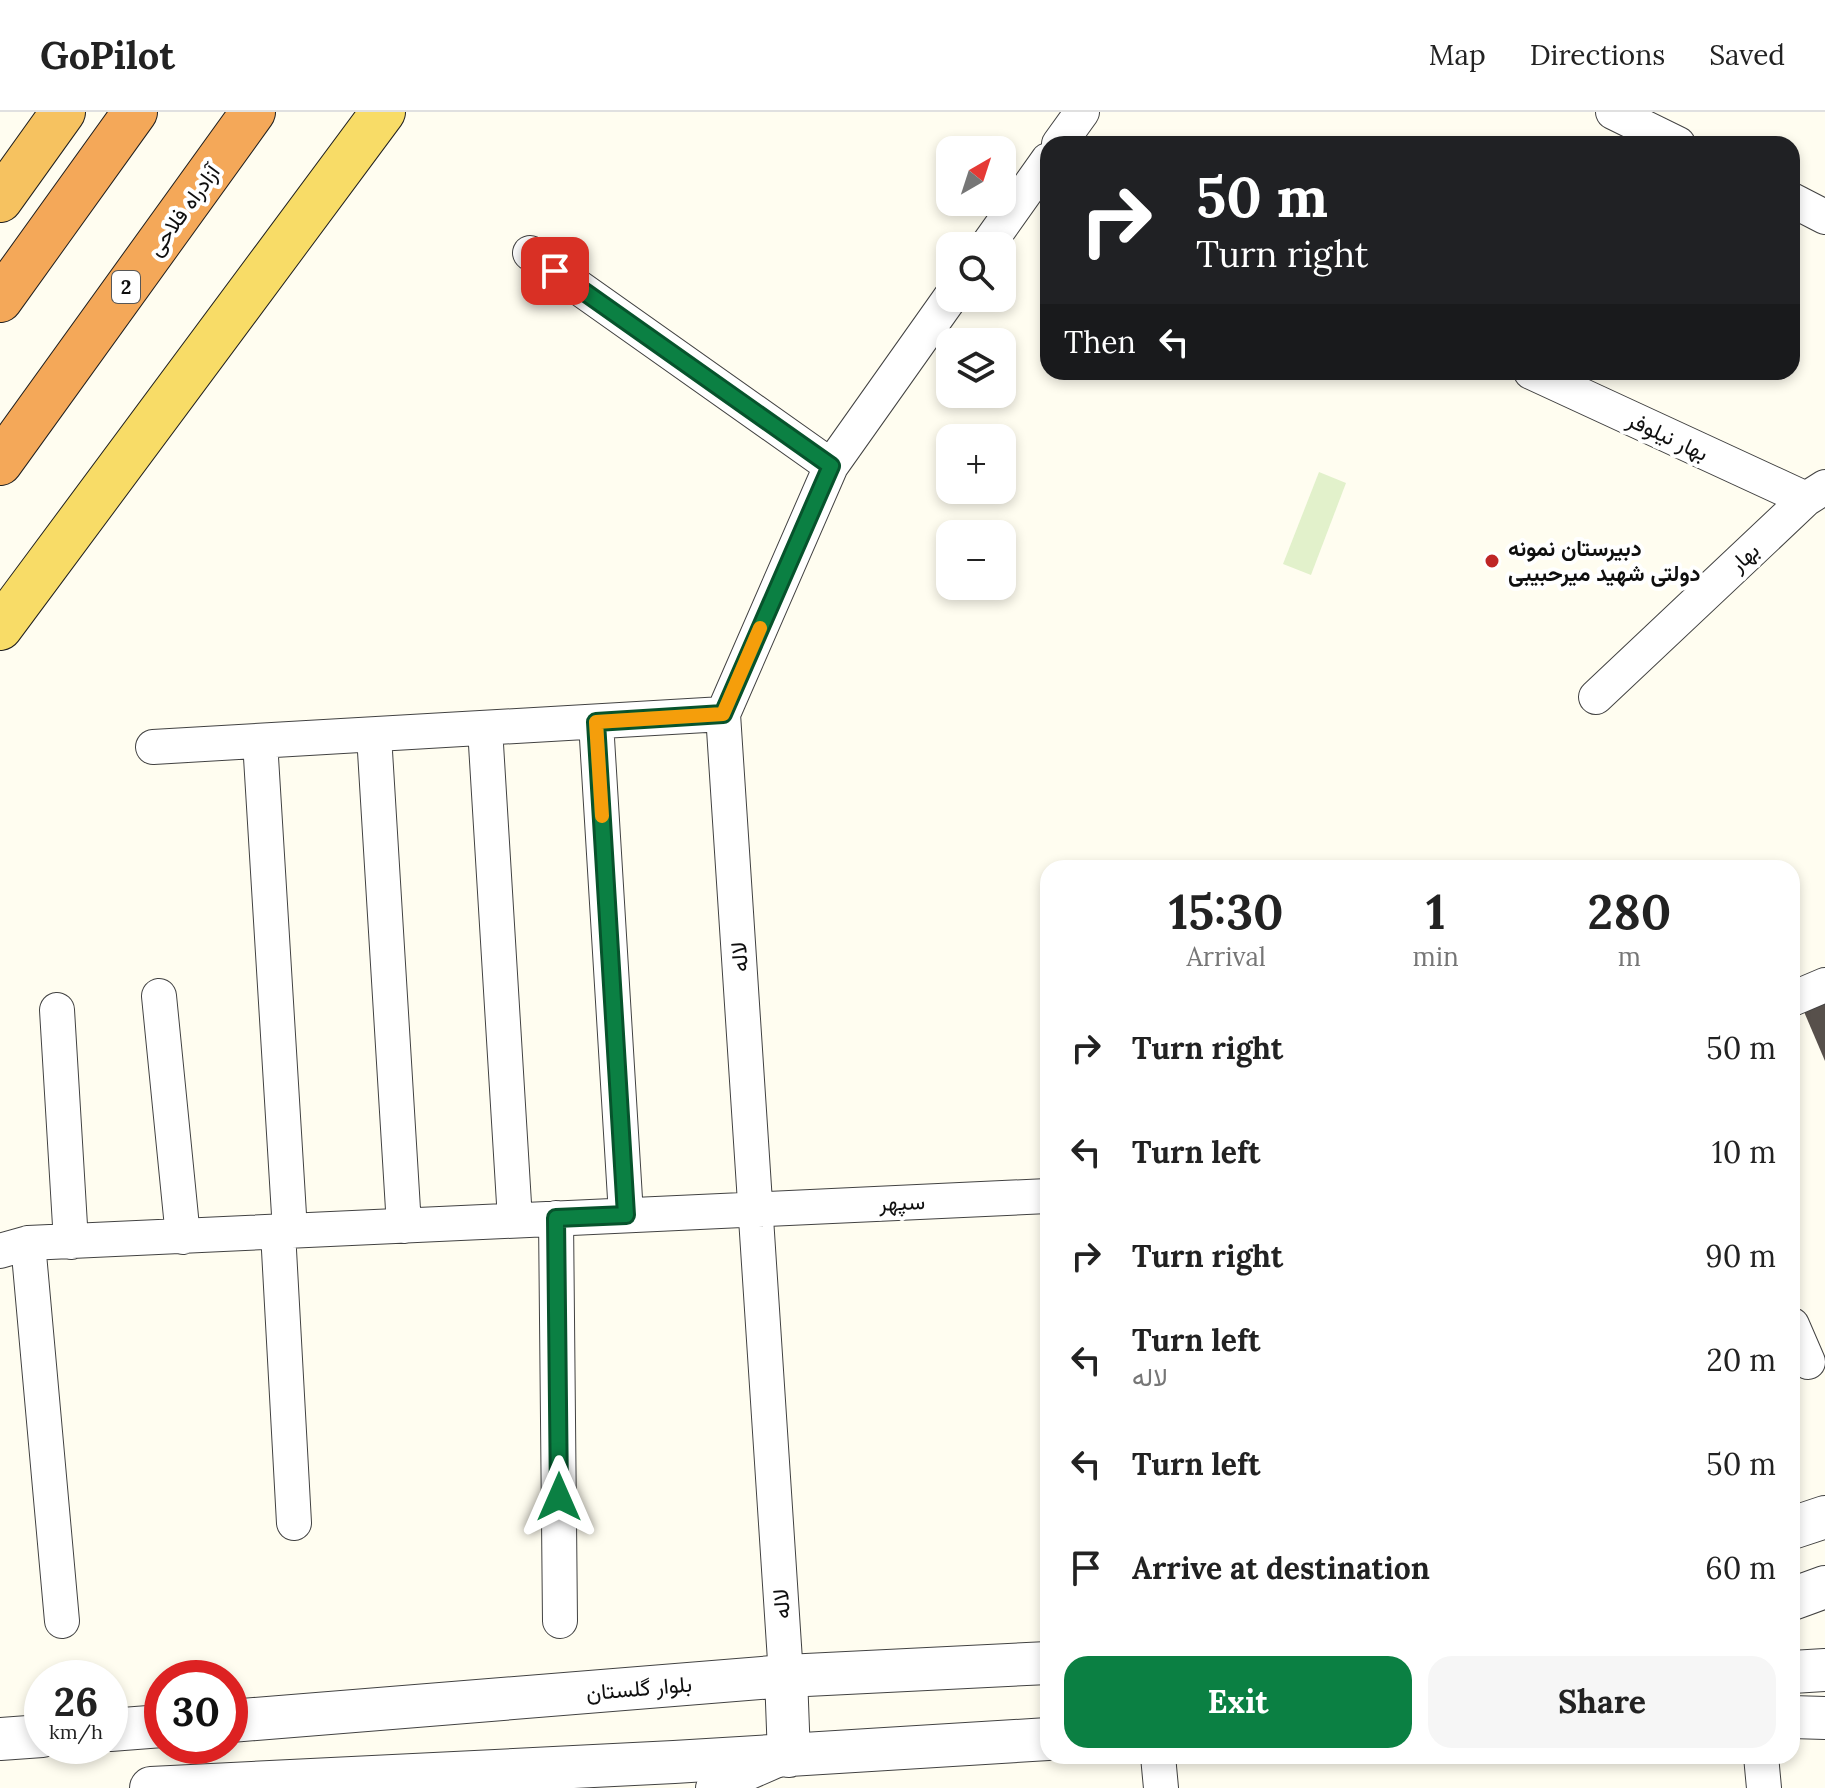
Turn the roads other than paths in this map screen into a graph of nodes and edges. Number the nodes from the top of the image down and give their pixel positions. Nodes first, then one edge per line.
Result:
1 (63, 112) edge
2 (135, 112) edge
3 (253, 112) edge
4 (383, 112) edge
5 (1082, 112) edge
6 (1613, 112) edge
7 (1065, 136) edge
8 (1662, 136) edge
9 (1040, 171) edge
10 (0, 200) edge
11 (1800, 204) edge
12 (1825, 217) edge
13 (997, 232) edge
14 (530, 253) dead end
15 (0, 300) edge
16 (940, 312) edge
17 (1550, 380) edge
18 (0, 463) edge
19 (831, 466) junction
20 (1815, 493) edge
21 (0, 628) edge
22 (1596, 697) dead end
23 (723, 714) junction
24 (596, 722) junction
25 (485, 728) junction
26 (374, 735) junction
27 (260, 741) junction
28 (153, 747) dead end
29 (1825, 985) edge
30 (159, 996) dead end
31 (1800, 996) edge
32 (57, 1010) dead end
33 (1040, 1196) edge
34 (755, 1208) junction
35 (626, 1215) junction
36 (556, 1218) junction
37 (515, 1220) junction
38 (404, 1226) junction
39 (284, 1232) junction
40 (183, 1237) junction
41 (71, 1242) junction
42 (14, 1247) edge
43 (1800, 1344) edge
44 (1808, 1362) dead end
45 (1825, 1517) edge
46 (294, 1523) dead end
47 (1800, 1525) edge
48 (1825, 1587) edge
49 (1800, 1596) edge
50 (62, 1621) dead end
51 (560, 1621) dead end
52 (1040, 1663) edge
53 (1825, 1670) edge
54 (1800, 1672) edge
55 (786, 1676) junction
56 (1800, 1717) edge
57 (1825, 1718) edge
58 (248, 1720) edge
59 (24, 1737) edge
60 (0, 1739) edge
61 (1040, 1740) edge
62 (789, 1756) junction
63 (1159, 1764) edge
64 (1762, 1764) edge
65 (151, 1788) edge
66 (713, 1788) edge
67 (1161, 1788) edge
68 (1764, 1788) edge

1 - 10 highway
2 - 15 highway
3 - 18 highway, آزادراه فلاحی / 2
4 - 21 main road
5 - 7 street
6 - 8 street
9 - 13 street
11 - 12 street
14 - 19 street
16 - 19 street, لاله
17 - 20 street, بهار نیلوفر
19 - 23 street, لاله
20 - 22 street, بهار
23 - 24 street
23 - 34 street, لاله
24 - 25 street
24 - 35 street
25 - 26 street
25 - 37 street
26 - 27 street
26 - 38 street
27 - 28 street
27 - 39 street
29 - 31 street
30 - 40 street
32 - 41 street
33 - 34 street, سپهر
34 - 35 street, سپهر
34 - 55 street, لاله
35 - 36 street, سپهر
36 - 37 street, سپهر
36 - 51 street
37 - 38 street, سپهر
38 - 39 street, سپهر
39 - 40 street, سپهر
39 - 46 street
40 - 41 street, سپهر
41 - 42 street, سپهر
42 - 50 street
43 - 44 street
45 - 47 street
48 - 49 street
52 - 55 street, بلوار گلستان
53 - 54 street
55 - 58 street, بلوار گلستان
55 - 62 street
56 - 57 street
59 - 60 street
61 - 62 street
62 - 65 street
62 - 66 street
63 - 67 street
64 - 68 street

